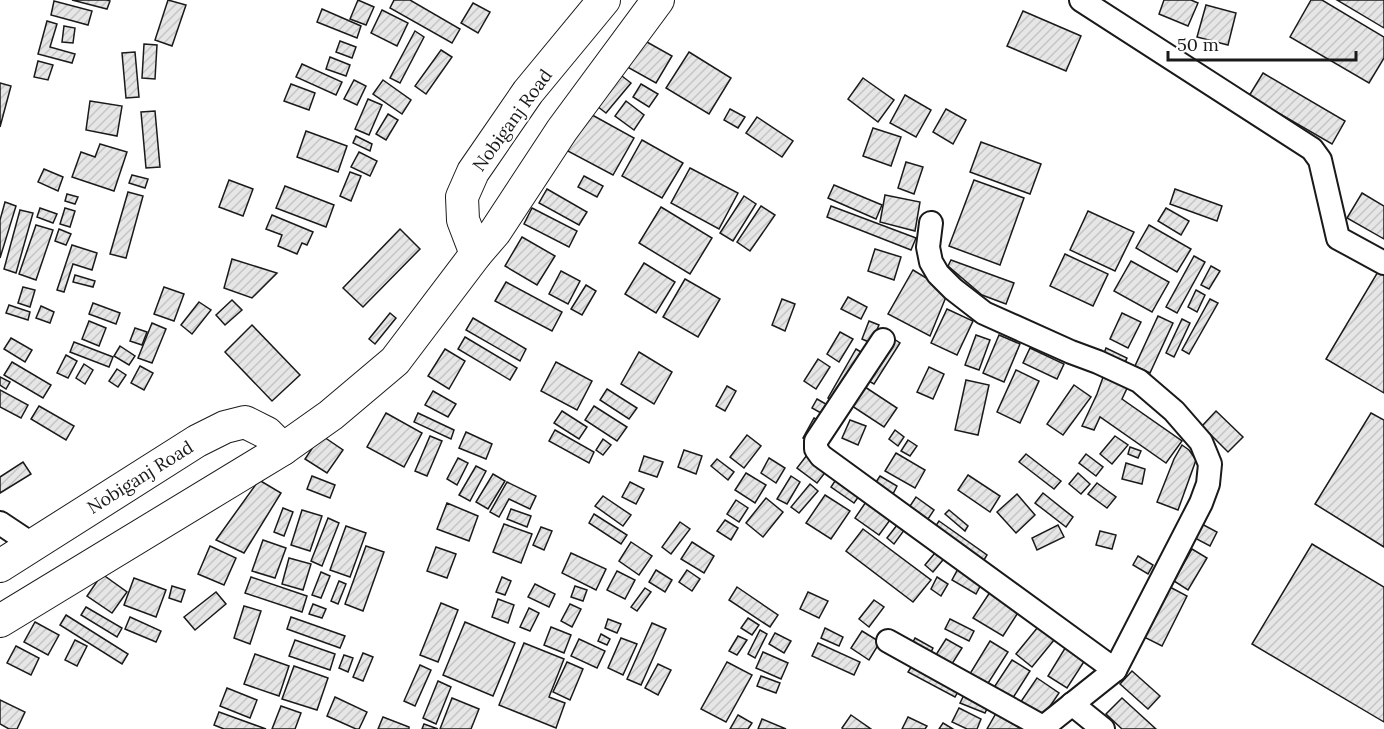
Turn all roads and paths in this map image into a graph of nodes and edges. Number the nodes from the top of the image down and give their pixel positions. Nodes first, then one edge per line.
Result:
1 (604, 0) edge
2 (614, 0) edge
3 (1081, 0) edge
4 (651, 10) edge
5 (931, 223) dead end
6 (476, 254) junction
7 (1384, 264) edge
8 (883, 340) dead end
9 (283, 449) junction
10 (0, 523) edge
11 (33, 545) junction
12 (0, 566) edge
13 (0, 621) edge
14 (888, 641) dead end
15 (1115, 669) junction
16 (1072, 704) junction
17 (1042, 728) edge
18 (1102, 729) edge

1 - 6 main road, Nobiganj Road
2 - 4 main road
3 - 7 street
4 - 6 main road
5 - 15 street
6 - 9 main road
8 - 15 street
9 - 11 main road, Nobiganj Road
9 - 13 main road
10 - 11 street
11 - 12 main road, Nobiganj Road
14 - 17 street
15 - 16 street
16 - 17 street
16 - 18 street

